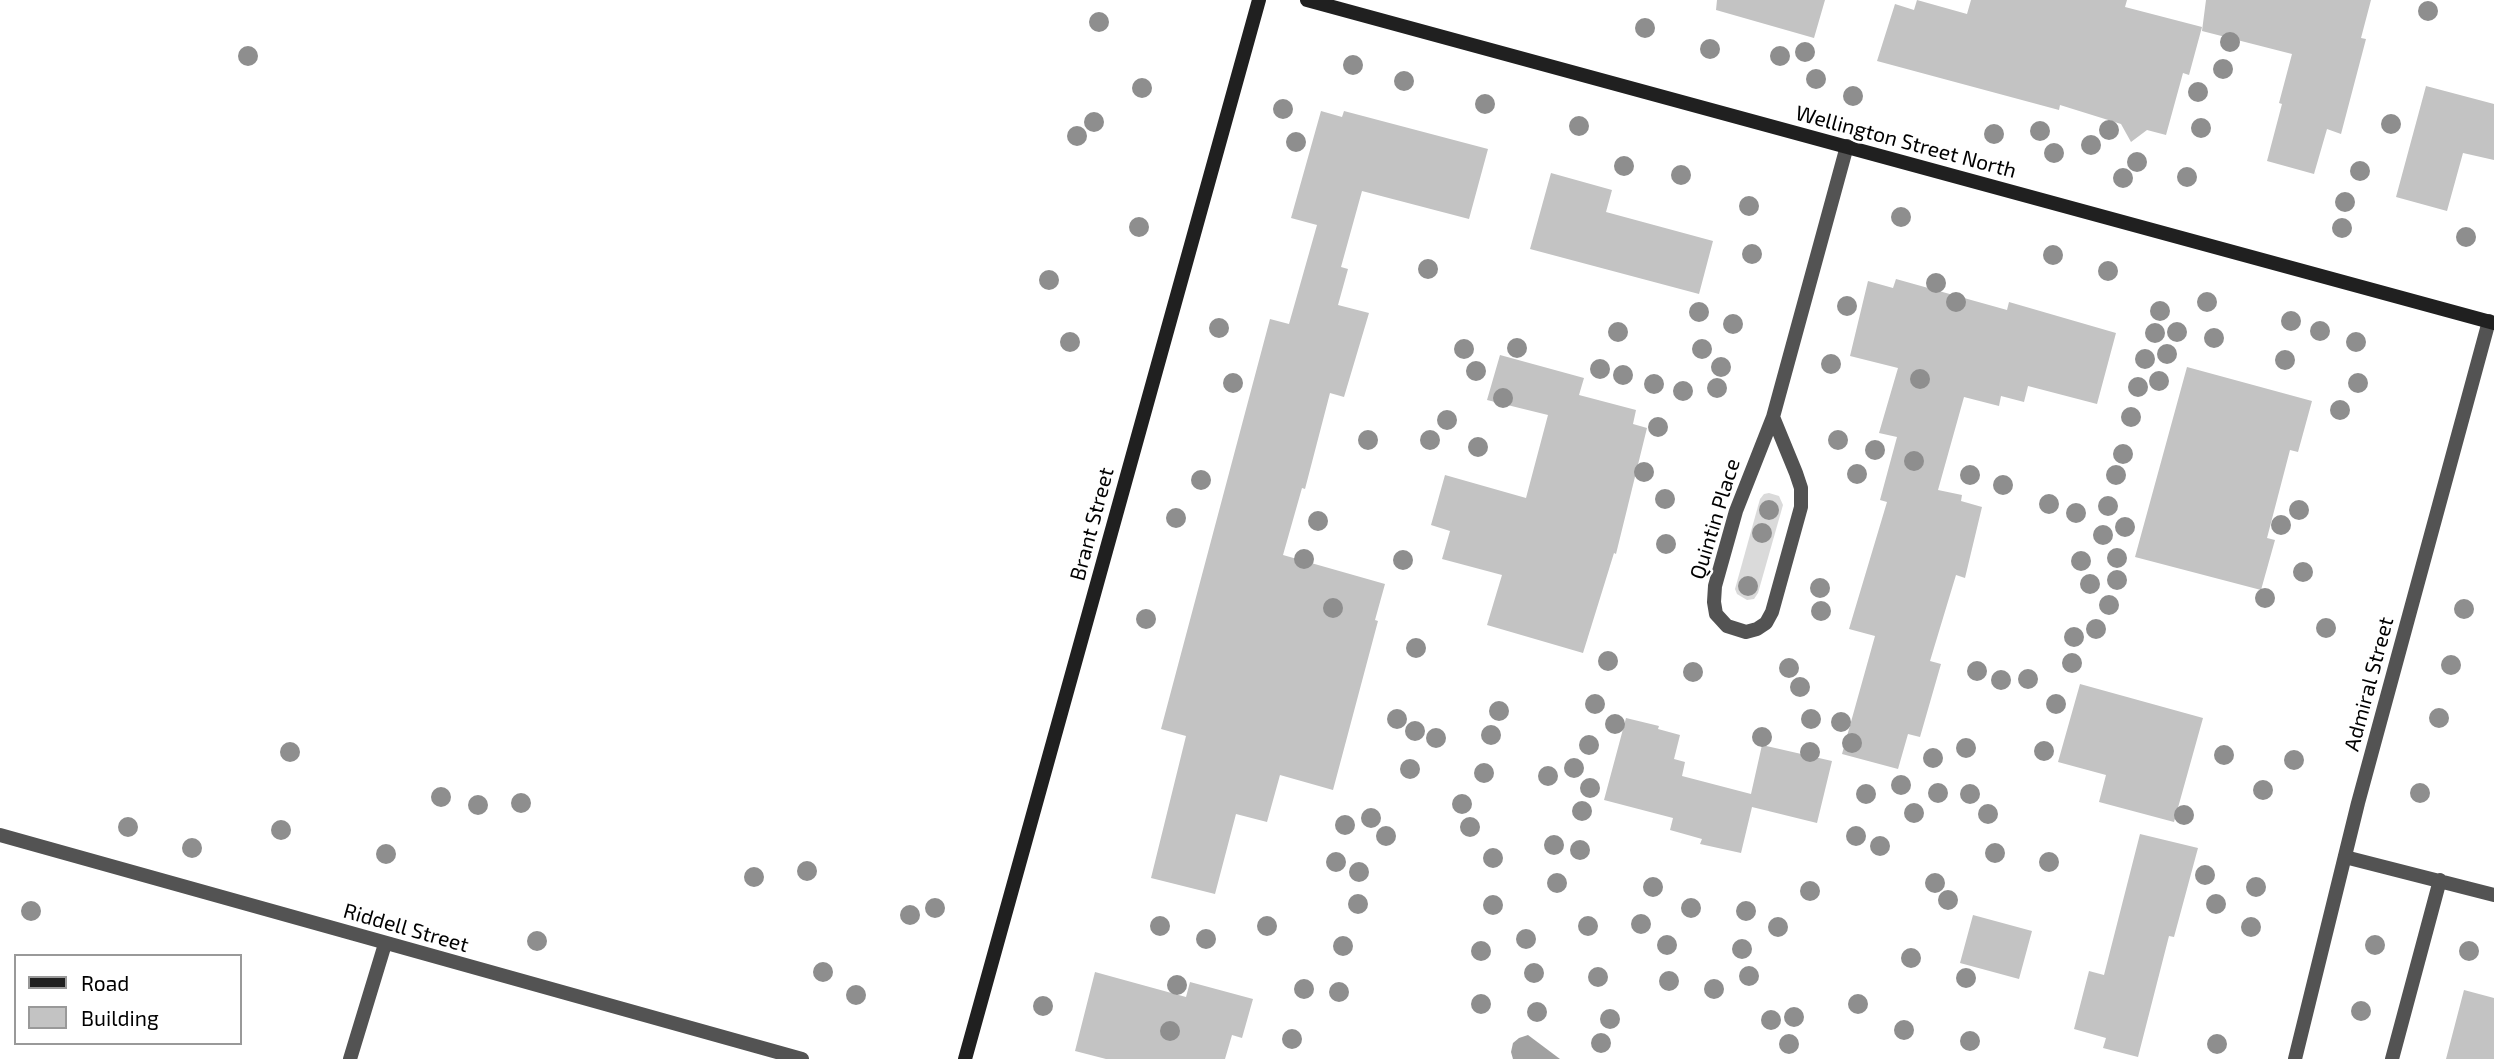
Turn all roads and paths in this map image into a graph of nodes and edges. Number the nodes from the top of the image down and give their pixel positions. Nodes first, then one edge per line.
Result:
1 (1259, 0) edge
2 (1307, 0) edge
3 (1847, 146) junction
4 (2491, 322) edge
5 (1773, 417) junction
6 (0, 835) edge
7 (2346, 857) junction
8 (2440, 880) junction
9 (2494, 895) edge
10 (385, 944) junction
11 (349, 1059) edge
12 (802, 1059) edge
13 (965, 1059) edge
14 (2295, 1059) edge
15 (2392, 1059) edge

1 - 13 main road, Brant Street
2 - 3 main road, Wellington Street North
3 - 4 main road, Wellington Street North
3 - 5 street, Quintin Place
4 - 7 street, Admiral Street
5 - 5 street, Quintin Place
6 - 10 street, Riddell Street
7 - 8 street
7 - 14 street, Admiral Street
8 - 9 street
8 - 15 street
10 - 11 street
10 - 12 street, Riddell Street

